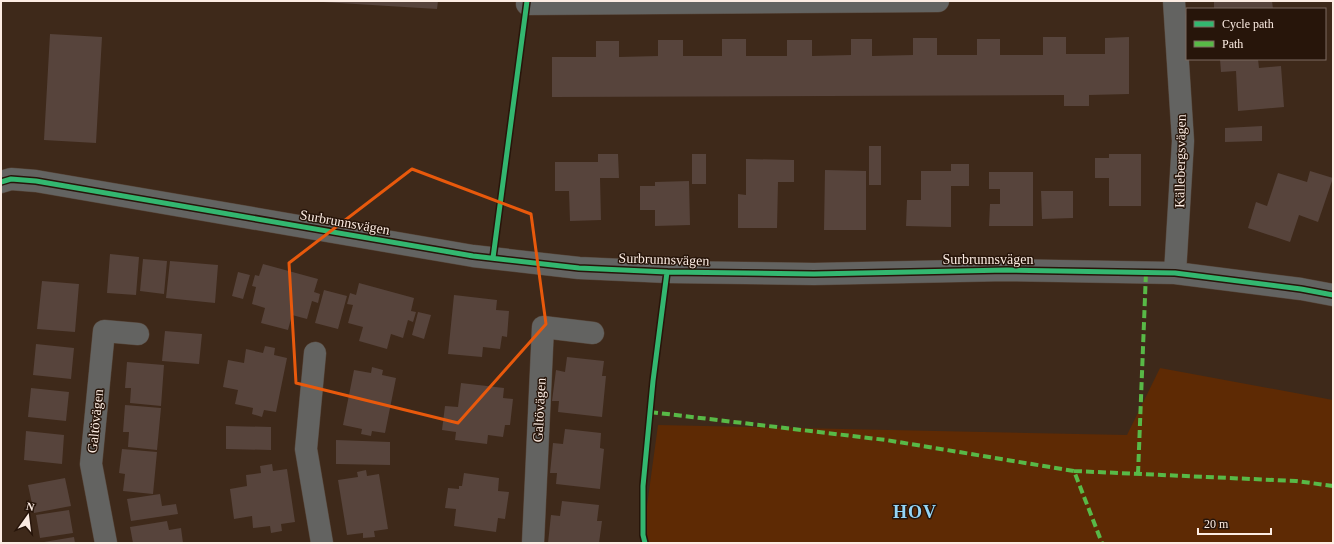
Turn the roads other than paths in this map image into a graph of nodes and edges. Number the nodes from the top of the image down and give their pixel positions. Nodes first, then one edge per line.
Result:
1 (938, 1) edge
2 (1174, 1) edge
3 (527, 4) dead end
4 (1, 182) edge
5 (1175, 273) junction
6 (1333, 295) edge
7 (593, 333) dead end
8 (138, 334) dead end
9 (315, 353) dead end
10 (106, 543) edge
11 (322, 543) edge
12 (533, 543) edge

1 - 3 street
2 - 5 street, Källebergsvägen
4 - 5 street, Surbrunnsvägen
5 - 6 street, Surbrunnsvägen
7 - 12 street, Galtövägen
8 - 10 street, Galtövägen
9 - 11 street

